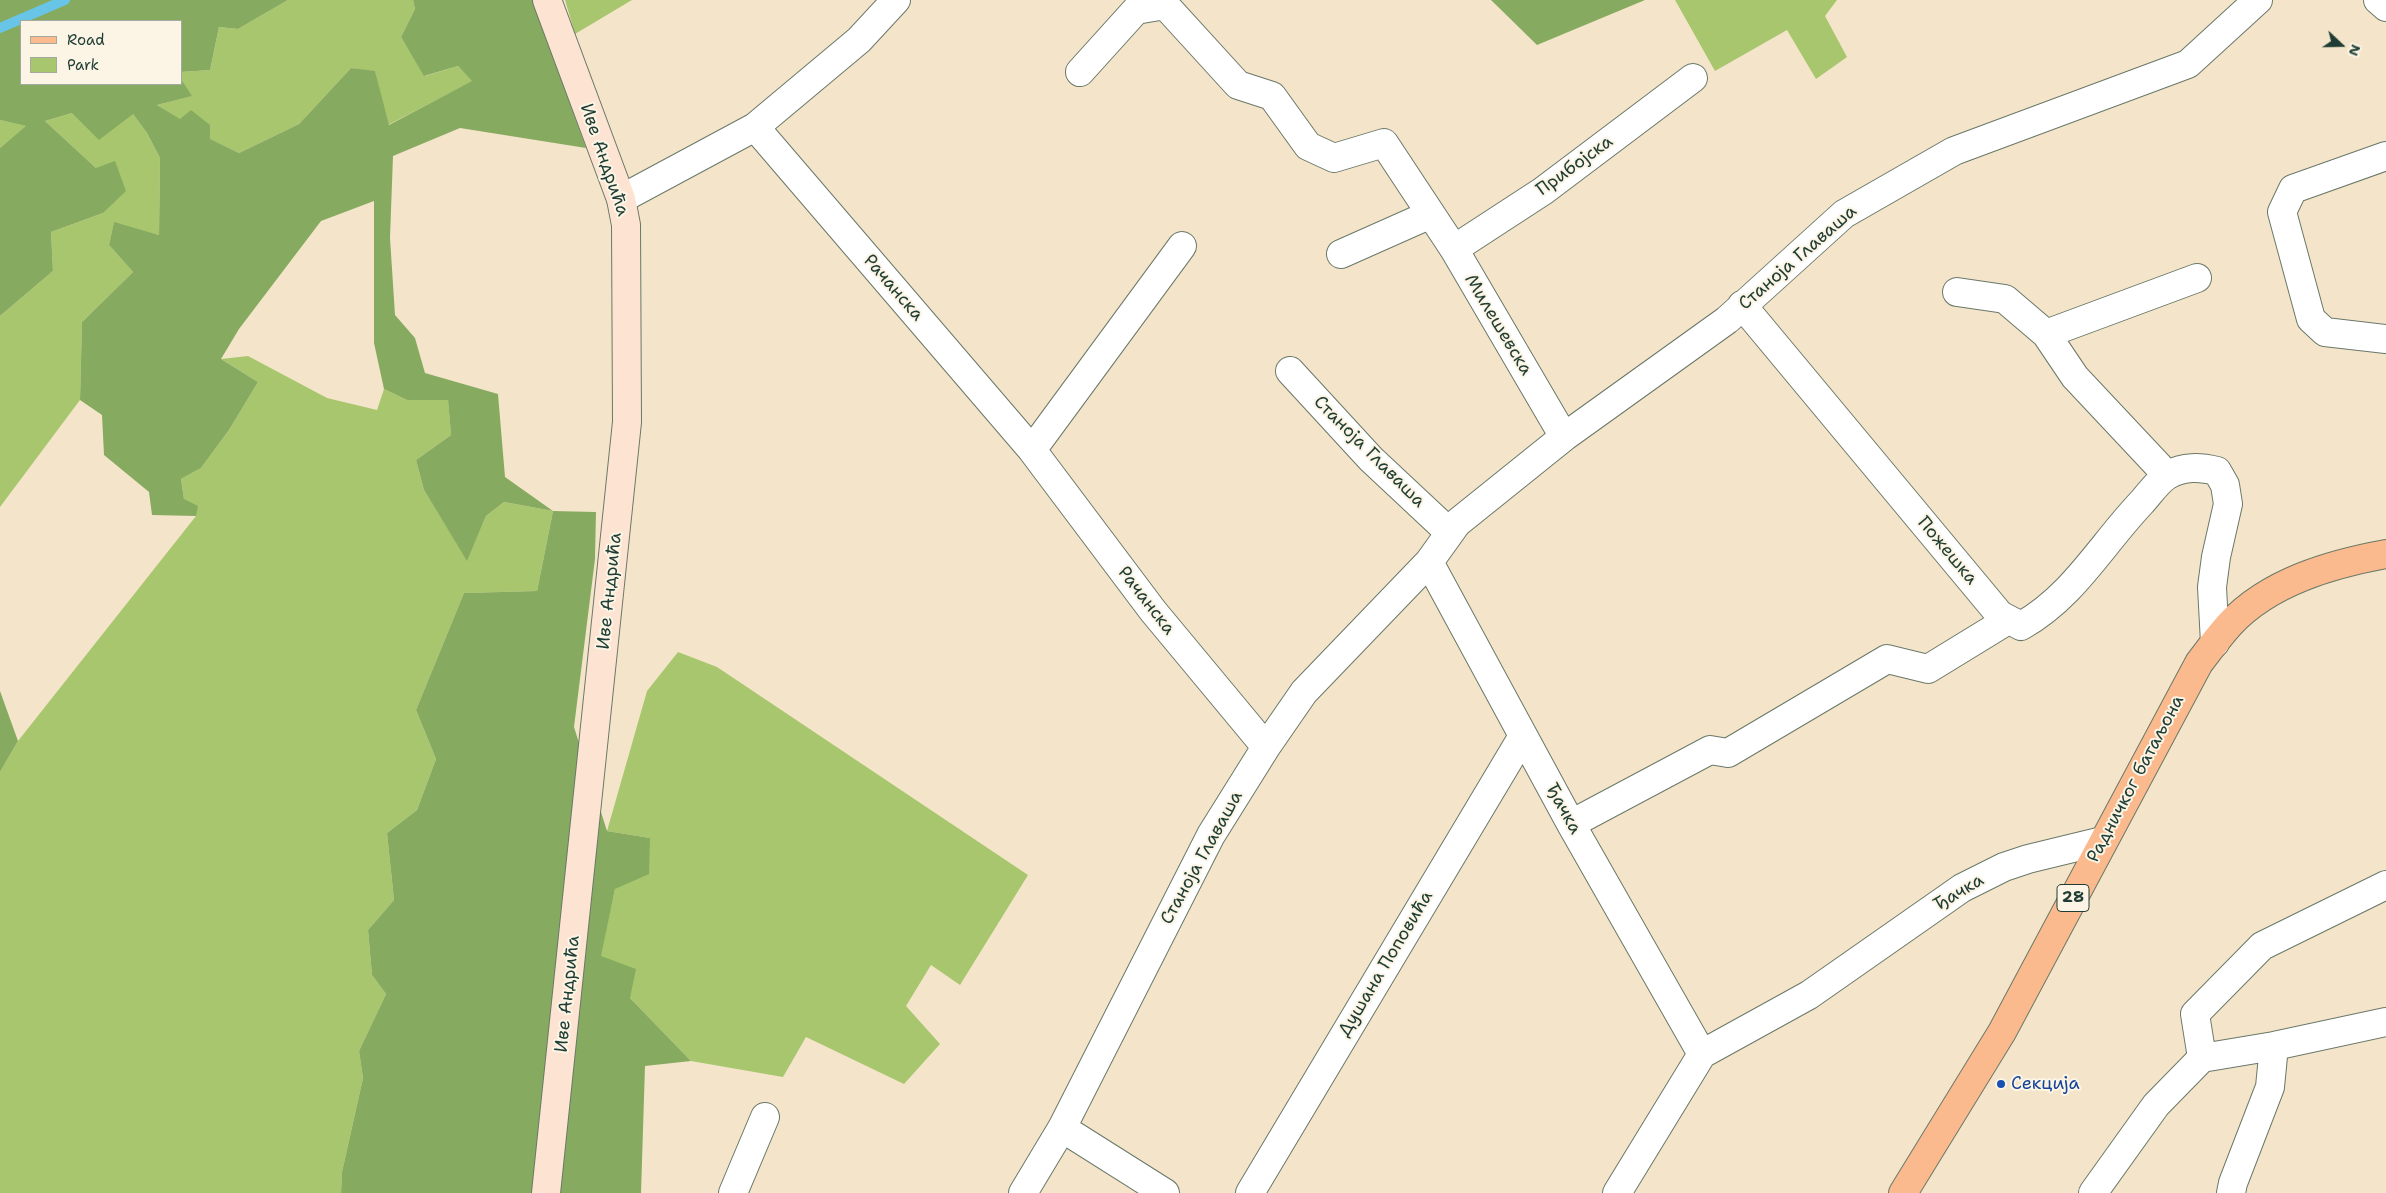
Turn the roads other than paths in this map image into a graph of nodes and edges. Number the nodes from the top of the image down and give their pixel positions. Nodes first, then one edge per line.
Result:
1 (547, 0) edge
2 (896, 0) edge
3 (2258, 0) edge
4 (2378, 0) edge
5 (2386, 7) edge
6 (1080, 72) dead end
7 (1693, 78) dead end
8 (755, 126) junction
9 (2386, 156) edge
10 (620, 199) junction
11 (1431, 214) junction
12 (1182, 246) dead end
13 (1454, 249) junction
14 (1341, 254) dead end
15 (2196, 278) dead end
16 (1957, 292) dead end
17 (1742, 306) junction
18 (2046, 334) junction
19 (2386, 340) edge
20 (1290, 371) dead end
21 (1564, 437) junction
22 (1032, 450) junction
23 (2167, 475) junction
24 (1449, 532) junction
25 (2386, 554) edge
26 (1430, 562) junction
27 (2008, 620) junction
28 (2215, 643) junction
29 (1523, 736) junction
30 (1266, 747) junction
31 (1571, 824) junction
32 (2102, 841) junction
33 (2386, 885) edge
34 (2386, 1022) edge
35 (2274, 1046) junction
36 (1702, 1054) junction
37 (2202, 1058) junction
38 (765, 1117) dead end
39 (1062, 1128) junction
40 (546, 1193) edge
41 (733, 1193) edge
42 (1023, 1193) edge
43 (1165, 1193) edge
44 (1250, 1193) edge
45 (1617, 1193) edge
46 (1903, 1193) edge
47 (2092, 1193) edge
48 (2231, 1193) edge

1 - 10 street, Иве Андрића
2 - 8 street
3 - 17 street, Станоја Главаша
4 - 5 street
6 - 11 street, Милешевска
7 - 13 street, Прибојска
8 - 10 street
8 - 22 street, Рачанска
9 - 19 street
10 - 40 street, Иве Андрића
11 - 13 street, Милешевска
11 - 14 street
12 - 22 street
13 - 21 street, Милешевска
15 - 18 street
16 - 18 street
17 - 21 street, Станоја Главаша
17 - 27 street, Пожешка
18 - 23 street
20 - 24 street, Станоја Главаша
21 - 24 street, Станоја Главаша
22 - 30 street, Рачанска
23 - 27 street
23 - 28 street
24 - 26 street, Станоја Главаша
25 - 28 main road, Радничког батаљона / 28
26 - 29 street, Ђачка
26 - 30 street, Станоја Главаша
27 - 31 street
28 - 32 main road, Радничког батаљона / 28
29 - 31 street, Ђачка
29 - 44 street, Душана Поповића
30 - 39 street, Станоја Главаша
31 - 36 street, Ђачка
32 - 36 street, Ђачка
32 - 46 main road, Радничког батаљона / 28
33 - 37 street
34 - 35 street
35 - 37 street
35 - 48 street
36 - 45 street, Ђачка
37 - 47 street
38 - 41 street
39 - 42 street, Станоја Главаша
39 - 43 street

